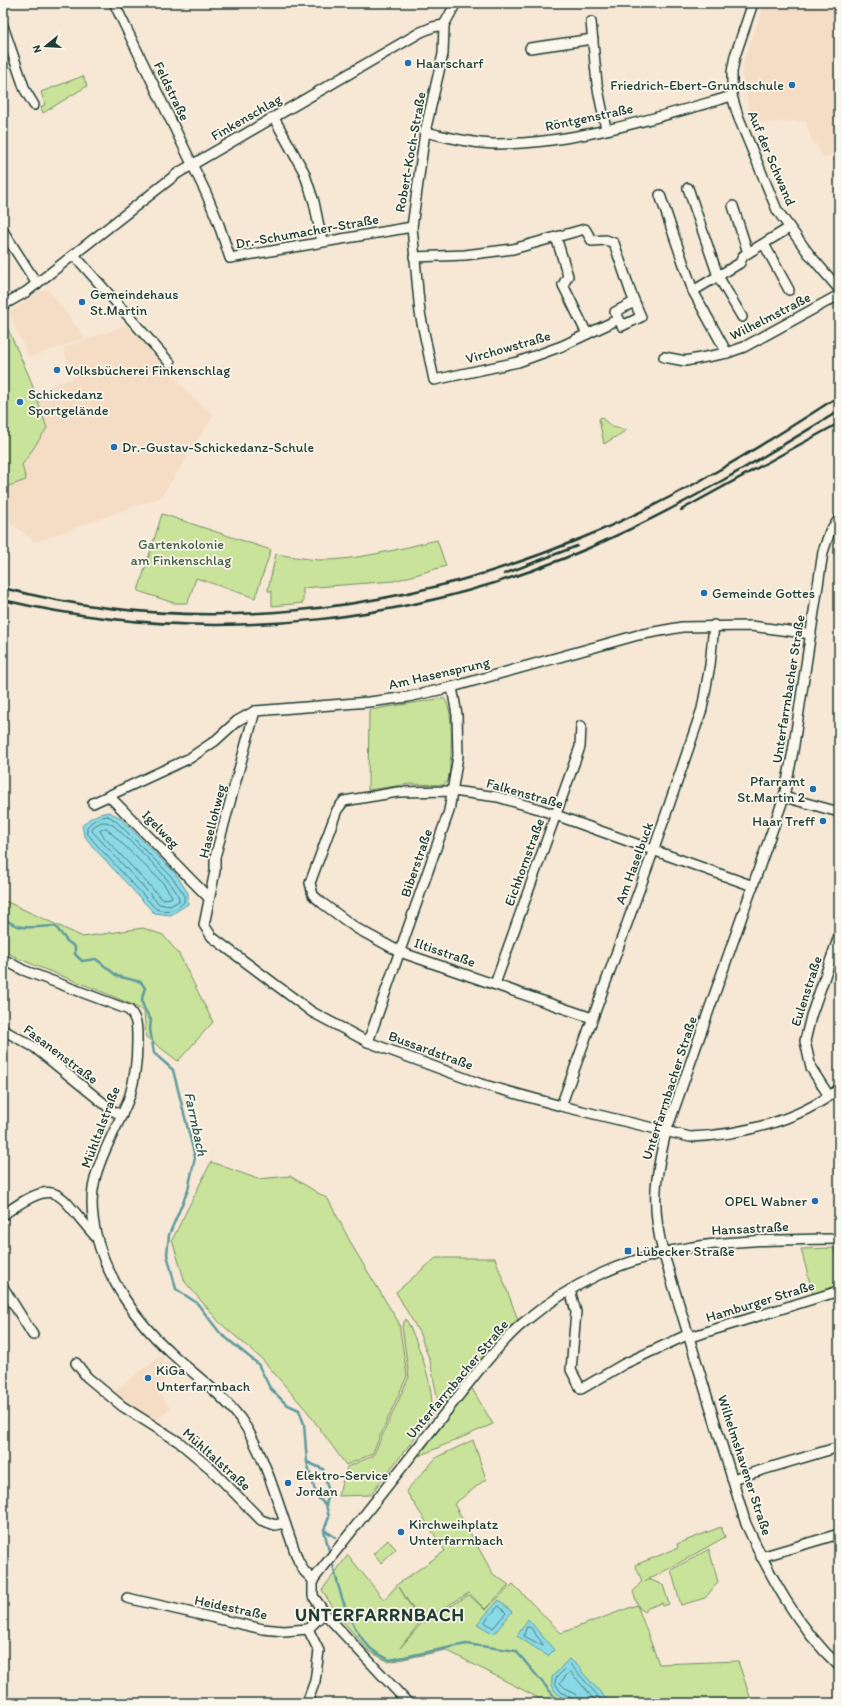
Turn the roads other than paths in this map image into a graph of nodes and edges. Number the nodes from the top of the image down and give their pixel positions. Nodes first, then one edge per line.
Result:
1 (114, 3) edge
2 (456, 3) edge
3 (752, 3) edge
4 (591, 22) dead end
5 (444, 25) junction
6 (3, 26) edge
7 (593, 39) junction
8 (530, 48) dead end
9 (732, 96) junction
10 (34, 105) dead end
11 (274, 118) junction
12 (606, 129) junction
13 (425, 132) junction
14 (192, 165) junction
15 (688, 188) dead end
16 (660, 195) dead end
17 (733, 206) dead end
18 (412, 227) junction
19 (789, 228) junction
20 (3, 231) edge
21 (556, 237) junction
22 (322, 241) junction
23 (764, 244) junction
24 (748, 252) junction
25 (74, 255) junction
26 (414, 257) junction
27 (230, 258) joint
28 (718, 276) junction
29 (36, 284) junction
30 (839, 289) edge
31 (789, 290) dead end
32 (693, 291) junction
33 (839, 295) edge
34 (634, 302) junction
35 (3, 305) edge
36 (742, 317) dead end
37 (619, 319) junction
38 (587, 334) junction
39 (727, 353) junction
40 (664, 357) dead end
41 (170, 363) dead end
42 (434, 380) joint
43 (839, 519) edge
44 (714, 625) junction
45 (811, 634) junction
46 (452, 687) junction
47 (255, 711) junction
48 (580, 726) dead end
49 (453, 791) junction
50 (109, 796) junction
51 (784, 797) junction
52 (93, 803) dead end
53 (839, 812) edge
54 (556, 816) junction
55 (654, 849) junction
56 (310, 883) joint
57 (753, 886) junction
58 (210, 898) junction
59 (839, 936) edge
60 (212, 937) joint
61 (400, 952) junction
62 (3, 959) edge
63 (495, 984) junction
64 (592, 1018) junction
65 (3, 1030) edge
66 (368, 1042) junction
67 (839, 1088) edge
68 (829, 1096) junction
69 (561, 1106) junction
70 (122, 1115) junction
71 (666, 1132) junction
72 (3, 1215) edge
73 (97, 1238) junction
74 (839, 1239) edge
75 (663, 1252) junction
76 (3, 1287) edge
77 (570, 1290) junction
78 (839, 1291) edge
79 (33, 1335) dead end
80 (690, 1336) junction
81 (76, 1363) dead end
82 (839, 1447) edge
83 (732, 1479) junction
84 (284, 1522) junction
85 (839, 1534) edge
86 (761, 1557) junction
87 (313, 1580) junction
88 (127, 1598) dead end
89 (324, 1612) junction
90 (308, 1629) junction
91 (839, 1666) edge
92 (307, 1703) edge
93 (408, 1703) edge

1 - 14 street, Feldstraße
2 - 5 street, Robert-Koch-Straße
3 - 9 street, Auf der Schwand
4 - 7 street
5 - 11 street, Finkenschlag
5 - 13 street, Robert-Koch-Straße
6 - 10 street
7 - 8 street
7 - 12 street
9 - 12 street, Röntgenstraße
9 - 19 street, Auf der Schwand
11 - 14 street, Finkenschlag
11 - 22 street
12 - 13 street, Röntgenstraße
13 - 18 street, Robert-Koch-Straße
14 - 25 street, Finkenschlag
14 - 27 street, Feldstraße
15 - 28 street
16 - 32 street
17 - 24 street
18 - 22 street, Dr.-Schumacher-Straße
18 - 26 street, Robert-Koch-Straße
19 - 23 street, Auf der Schwand
19 - 30 street, Auf der Schwand
20 - 29 street
21 - 26 street
21 - 34 street
21 - 38 street
22 - 27 street, Dr.-Schumacher-Straße
23 - 24 street, Auf der Schwand
23 - 31 street
24 - 28 street, Auf der Schwand
25 - 29 street, Finkenschlag
25 - 41 street
26 - 42 street, Robert-Koch-Straße
28 - 32 street, Auf der Schwand
28 - 36 street
29 - 35 street, Finkenschlag
32 - 39 street
33 - 39 street, Wilhelmstraße
34 - 37 street
34 - 37 street
37 - 38 street, Virchowstraße
38 - 42 street, Virchowstraße
39 - 40 street, Wilhelmstraße
43 - 45 street, Unterfarrnbacher Straße
44 - 45 street, Am Hasensprung
44 - 46 street, Am Hasensprung
44 - 55 street, Am Haselbuck
45 - 51 street, Unterfarrnbacher Straße
46 - 47 street, Am Hasensprung
46 - 49 street, Biberstraße
47 - 50 street, Am Hasensprung
47 - 58 street, Hasellohweg
48 - 54 street, Eichhornstraße
49 - 54 street, Falkenstraße
49 - 56 street, Falkenstraße
49 - 61 street, Biberstraße
50 - 52 street, Am Hasensprung
50 - 58 street, Igelweg
51 - 53 street
51 - 57 street, Unterfarrnbacher Straße
54 - 55 street, Falkenstraße
54 - 63 street, Eichhornstraße
55 - 57 street, Falkenstraße
55 - 64 street, Am Haselbuck
56 - 61 street, Iltisstraße
57 - 71 street, Unterfarrnbacher Straße
58 - 60 street, Hasellohweg
59 - 68 street, Eulenstraße
60 - 66 street, Bussardstraße
61 - 63 street, Iltisstraße
61 - 66 street, Biberstraße
62 - 70 street, Mühltalstraße
63 - 64 street, Iltisstraße
64 - 69 street, Am Haselbuck
65 - 70 street, Fasanenstraße
66 - 69 street, Bussardstraße
67 - 68 street, Bussardstraße
68 - 71 street, Bussardstraße
69 - 71 street, Bussardstraße
70 - 73 street, Mühltalstraße
71 - 75 street, Unterfarrnbacher Straße
72 - 73 street
73 - 84 street, Mühltalstraße
74 - 75 street, Hansastraße
75 - 77 street, Unterfarrnbacher Straße
75 - 80 street, Wilhelmshavener Straße
76 - 79 street
77 - 80 street, Hamburger Straße
77 - 87 street, Unterfarrnbacher Straße
78 - 80 street, Hamburger Straße
80 - 83 street, Wilhelmshavener Straße
81 - 84 street, Mühltalstraße
82 - 83 street
83 - 86 street, Wilhelmshavener Straße
84 - 87 street, Mühltalstraße
85 - 86 street
86 - 91 street, Wilhelmshavener Straße
87 - 89 street
88 - 90 street, Heidestraße
89 - 90 street
89 - 93 street
90 - 92 street

